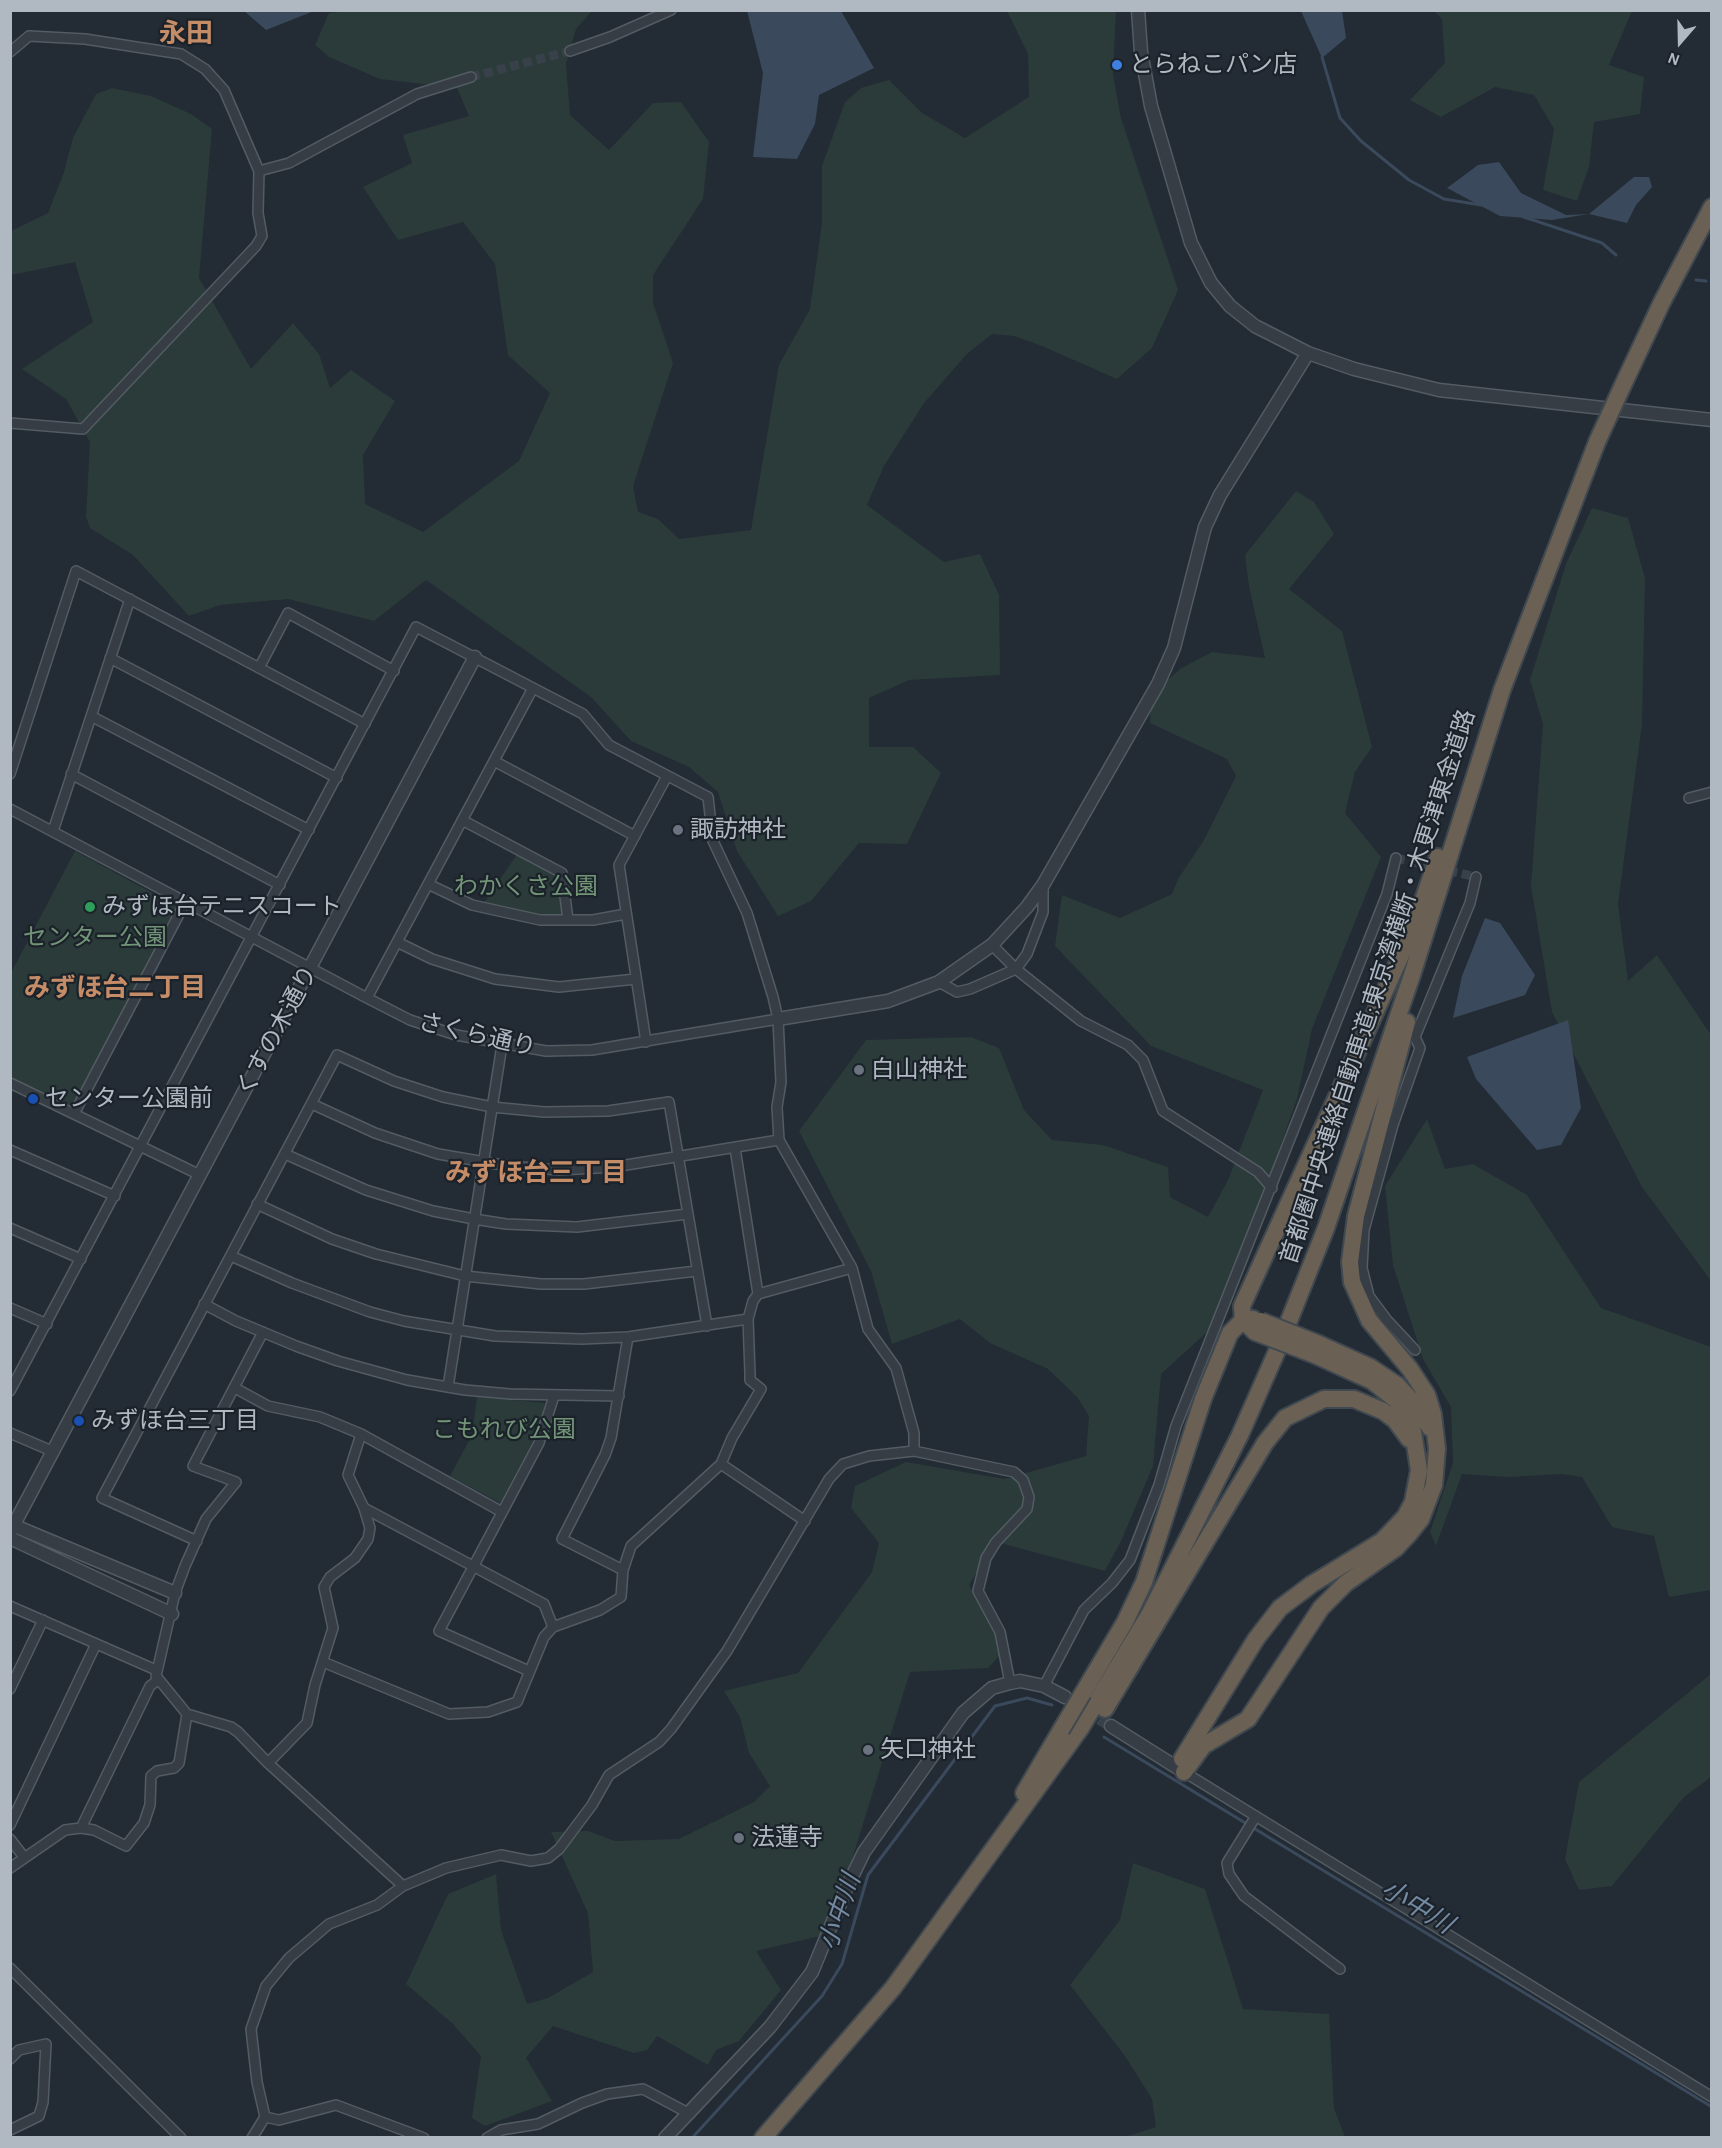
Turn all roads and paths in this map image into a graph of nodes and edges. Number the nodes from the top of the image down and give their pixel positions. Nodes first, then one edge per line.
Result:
1 (671, 10) edge
2 (1138, 10) edge
3 (570, 51) tunnel mouth
4 (10, 52) edge
5 (471, 77) tunnel mouth
6 (259, 171) junction
7 (1712, 207) edge
8 (1308, 352) junction
9 (1712, 420) edge
10 (10, 423) edge
11 (1536, 596) junction
12 (130, 599) junction
13 (475, 657) junction
14 (110, 658) junction
15 (259, 668) junction
16 (394, 671) junction
17 (533, 688) junction
18 (1502, 690) junction
19 (91, 716) junction
20 (365, 724) junction
21 (494, 761) junction
22 (10, 774) edge
23 (71, 774) junction
24 (667, 776) junction
25 (337, 778) junction
26 (1712, 792) edge
27 (1689, 798) dead end
28 (10, 809) edge
29 (462, 820) junction
30 (309, 830) junction
31 (53, 831) junction
32 (635, 836) junction
33 (1396, 858) dead end
34 (1476, 877) dead end
35 (428, 884) junction
36 (280, 885) junction
37 (1042, 885) junction
38 (186, 901) junction
39 (627, 914) junction
40 (568, 920) junction
41 (252, 937) junction
42 (397, 942) junction
43 (992, 945) junction
44 (311, 968) junction
45 (1016, 969) junction
46 (1418, 977) junction
47 (636, 979) junction
48 (939, 982) junction
49 (367, 998) junction
50 (778, 1019) junction
51 (646, 1042) junction
52 (502, 1045) junction
53 (10, 1083) edge
54 (312, 1104) junction
55 (492, 1107) junction
56 (74, 1114) junction
57 (779, 1140) junction
58 (141, 1145) junction
59 (735, 1148) junction
60 (10, 1150) edge
61 (285, 1154) junction
62 (679, 1158) junction
63 (483, 1163) junction
64 (200, 1175) junction
65 (1272, 1188) junction
66 (115, 1196) junction
67 (257, 1204) junction
68 (688, 1214) junction
69 (474, 1219) junction
70 (10, 1228) edge
71 (231, 1256) junction
72 (81, 1259) junction
73 (852, 1268) junction
74 (697, 1270) junction
75 (465, 1276) junction
76 (758, 1294) junction
77 (204, 1304) junction
78 (10, 1308) edge
79 (748, 1319) junction
80 (1243, 1320) junction
81 (47, 1324) junction
82 (707, 1326) junction
83 (456, 1331) junction
84 (263, 1332) junction
85 (628, 1337) junction
86 (1317, 1350) junction
87 (1415, 1350) dead end
88 (10, 1369) edge
89 (20, 1373) junction
90 (448, 1387) junction
91 (235, 1388) junction
92 (10, 1391) edge
93 (554, 1396) junction
94 (619, 1396) junction
95 (10, 1433) edge
96 (361, 1434) junction
97 (1437, 1449) junction
98 (914, 1451) junction
99 (54, 1452) junction
100 (1418, 1456) junction
101 (721, 1464) junction
102 (364, 1508) junction
103 (502, 1512) junction
104 (805, 1521) junction
105 (12, 1527) edge
106 (10, 1538) edge
107 (197, 1541) junction
108 (473, 1567) junction
109 (623, 1570) junction
110 (175, 1593) junction
111 (10, 1606) edge
112 (172, 1614) junction
113 (43, 1620) junction
114 (553, 1627) junction
115 (96, 1644) junction
116 (323, 1662) junction
117 (156, 1670) junction
118 (529, 1671) junction
119 (158, 1680) junction
120 (1010, 1683) junction
121 (1044, 1686) junction
122 (10, 1689) edge
123 (1065, 1697) dead end
124 (187, 1714) junction
125 (1111, 1726) tunnel mouth
126 (1088, 1734) junction
127 (268, 1763) junction
128 (1180, 1769) junction
129 (1254, 1818) junction
130 (10, 1825) edge
131 (81, 1828) junction
132 (10, 1839) edge
133 (991, 1855) junction
134 (24, 1857) junction
135 (10, 1868) edge
136 (403, 1886) junction
137 (10, 1968) edge
138 (1340, 1969) dead end
139 (10, 2059) edge
140 (1712, 2097) edge
141 (690, 2114) junction
142 (265, 2117) junction
143 (10, 2130) edge
144 (666, 2137) edge
145 (181, 2138) edge
146 (252, 2138) edge
147 (424, 2138) edge
148 (488, 2138) edge
149 (763, 2138) edge
150 (772, 2138) edge

1 - 3 street
2 - 8 street
4 - 6 street
5 - 6 street
6 - 10 street
7 - 11 highway, 首都圏中央連絡自動車道;東京湾横断・木更津東金道路, bridge
8 - 9 street
8 - 37 street
11 - 18 highway, 首都圏中央連絡自動車道;東京湾横断・木更津東金道路
11 - 46 highway, 首都圏中央連絡自動車道;東京湾横断・木更津東金道路
12 - 14 street
12 - 15 street
12 - 22 street
13 - 16 street
13 - 17 street
13 - 44 street, くすの木通り
14 - 19 street
14 - 25 street
15 - 16 street
15 - 20 street
16 - 20 street
17 - 21 street
17 - 24 street
18 - 80 highway
18 - 133 highway, 首都圏中央連絡自動車道;東京湾横断・木更津東金道路
19 - 23 street
19 - 30 street
20 - 25 street
21 - 29 street
21 - 32 street
23 - 31 street
23 - 36 street
24 - 32 street
24 - 50 street
25 - 30 street
26 - 27 street
28 - 31 street, さくら通り
29 - 35 street
29 - 40 street
30 - 36 street
31 - 38 street, さくら通り
32 - 39 street
33 - 65 street
34 - 87 street
35 - 40 street
35 - 42 street
36 - 41 street
37 - 43 street
37 - 45 street
38 - 41 street, さくら通り
38 - 56 street
39 - 40 street
39 - 47 street
41 - 44 street, さくら通り
41 - 58 street
42 - 47 street
42 - 49 street
43 - 45 street
43 - 48 street
44 - 49 street, さくら通り
44 - 64 street, くすの木通り
45 - 48 street
45 - 65 street
46 - 97 highway
46 - 126 highway, 首都圏中央連絡自動車道;東京湾横断・木更津東金道路
47 - 51 street
48 - 50 street
49 - 52 street, さくら通り
50 - 51 street, さくら通り
50 - 57 street
51 - 52 street, さくら通り
52 - 55 street
53 - 56 street
54 - 55 street
54 - 61 street
54 - 63 street
55 - 62 street
55 - 63 street
56 - 58 street
57 - 59 street
57 - 73 street
58 - 64 street
58 - 66 street
59 - 62 street
59 - 76 street
60 - 66 street
61 - 67 street
61 - 69 street
62 - 63 street
62 - 68 street
63 - 69 street
64 - 99 street, くすの木通り
65 - 121 street
66 - 72 street
67 - 71 street
67 - 75 street
68 - 69 street
68 - 74 street
69 - 75 street
70 - 72 street
71 - 77 street
71 - 83 street
72 - 81 street
73 - 76 street
73 - 98 street
74 - 75 street
74 - 82 street
75 - 83 street
76 - 79 street
77 - 84 street
77 - 107 street
78 - 81 street
79 - 82 street
79 - 101 street
80 - 86 highway, bridge
80 - 133 highway, bridge
81 - 89 street
82 - 85 street
83 - 85 street
83 - 90 street
84 - 90 street
84 - 91 street
85 - 94 street
86 - 97 highway
86 - 100 highway
88 - 89 street
89 - 92 street
90 - 93 street
91 - 96 street
91 - 107 street
93 - 94 street
93 - 103 street
94 - 109 street
95 - 99 street
96 - 102 street
96 - 103 street
97 - 128 highway
98 - 104 street
98 - 120 street
99 - 105 street, くすの木通り
100 - 126 highway
100 - 128 highway
101 - 104 street
101 - 109 street
102 - 108 street
102 - 116 street
103 - 108 street
104 - 136 street
105 - 110 street
106 - 112 street
107 - 110 street
108 - 114 street
108 - 118 street
109 - 114 street
110 - 112 street
111 - 113 street
112 - 117 street
113 - 115 street
113 - 122 street
114 - 118 street
115 - 117 street
115 - 130 street
116 - 118 street
116 - 127 street
117 - 119 street
119 - 124 street
119 - 131 street
120 - 121 street
120 - 141 street
121 - 123 street
124 - 127 street
124 - 131 street
125 - 128 street
126 - 150 highway, 首都圏中央連絡自動車道;東京湾横断・木更津東金道路
127 - 136 street
128 - 129 street
129 - 138 street
129 - 140 street
131 - 134 street
132 - 134 street
133 - 149 highway, 首都圏中央連絡自動車道;東京湾横断・木更津東金道路
134 - 135 street
136 - 142 street
137 - 145 street
139 - 143 street
141 - 144 street
141 - 148 street
142 - 146 street
142 - 147 street

